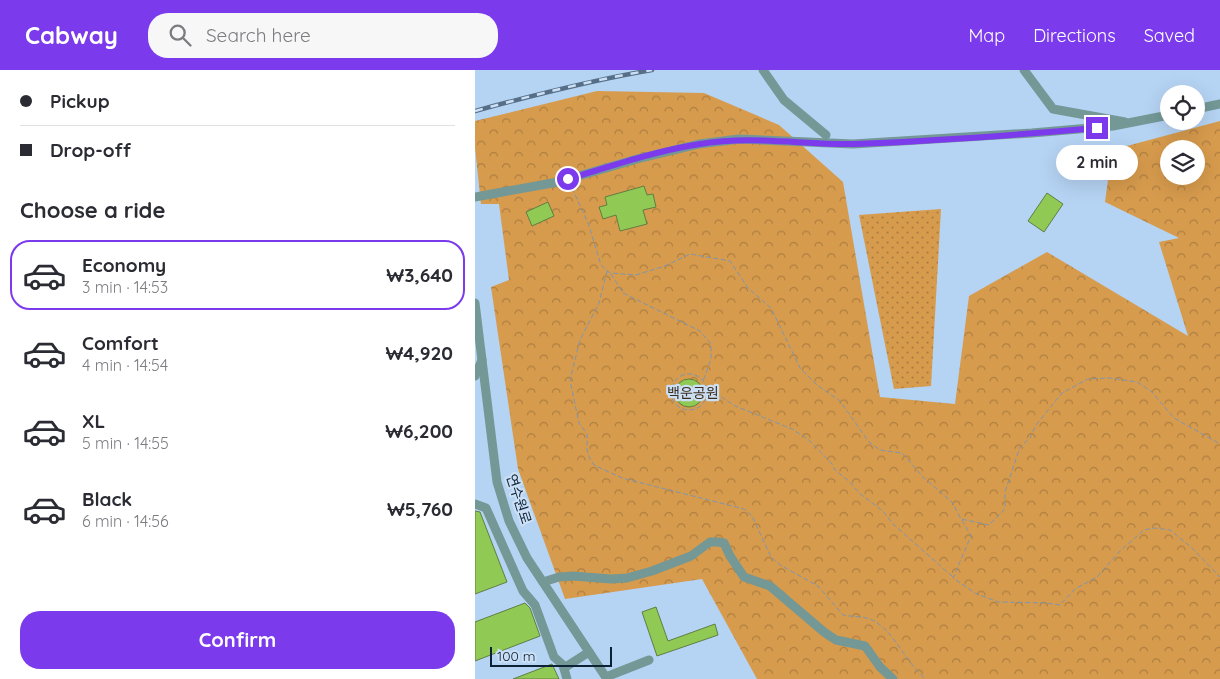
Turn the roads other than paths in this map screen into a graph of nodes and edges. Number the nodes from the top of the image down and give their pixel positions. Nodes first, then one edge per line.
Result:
1 (763, 70) edge
2 (1024, 70) edge
3 (1220, 104) edge
4 (1205, 107) edge
5 (1160, 117) edge
6 (1130, 123) junction
7 (826, 135) dead end
8 (475, 197) edge
9 (475, 303) edge
10 (482, 360) junction
11 (475, 376) edge
12 (475, 504) edge
13 (543, 582) junction
14 (589, 652) junction
15 (649, 660) dead end
16 (564, 668) junction
17 (607, 678) edge
18 (567, 679) edge
19 (893, 679) edge

1 - 7 street
2 - 6 street
3 - 4 street
5 - 6 street
6 - 8 street
9 - 10 street, 연수원로
10 - 11 street
10 - 13 street, 연수원로
12 - 16 street
13 - 14 street, 연수원로
13 - 19 street
14 - 16 street
14 - 17 street, 연수원로
15 - 17 street
16 - 18 street

